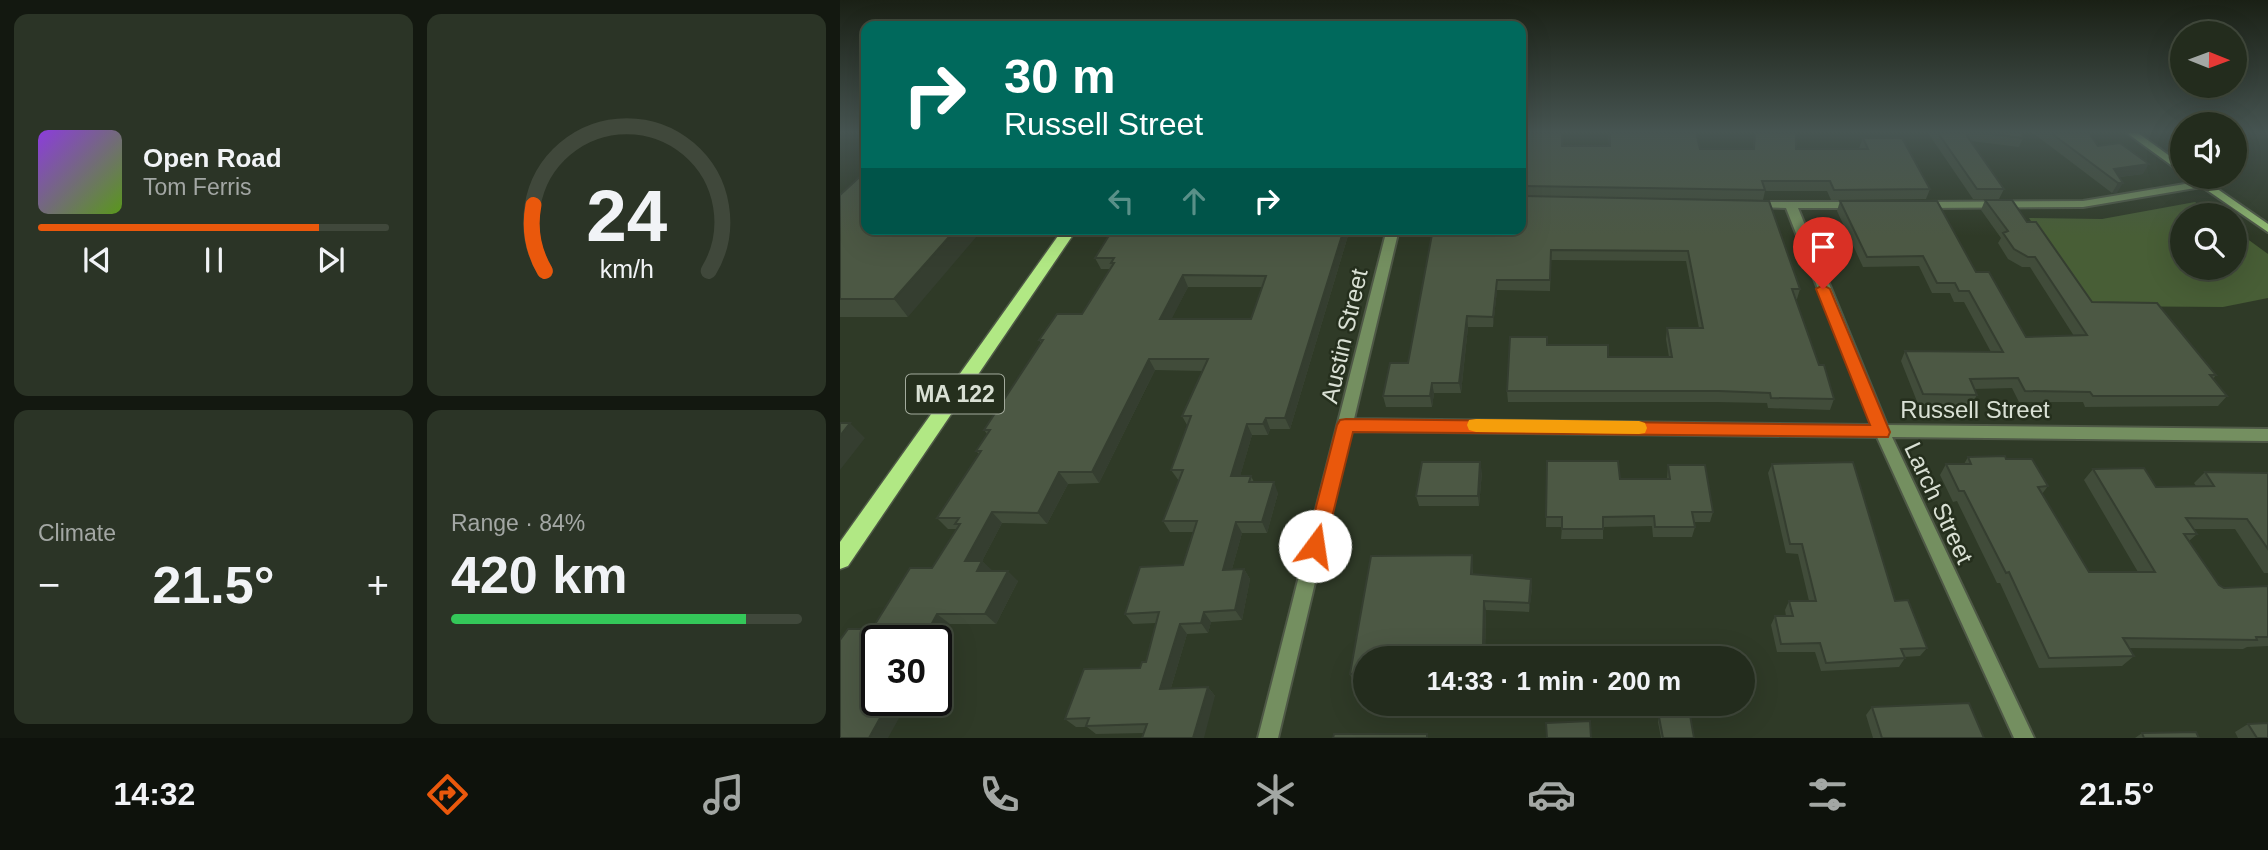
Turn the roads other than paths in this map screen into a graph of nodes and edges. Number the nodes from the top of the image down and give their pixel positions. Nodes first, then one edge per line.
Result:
1 (2170, 186) edge
2 (2211, 189) edge
3 (1744, 205) edge
4 (1862, 205) edge
5 (1912, 205) edge
6 (1791, 206) junction
7 (2268, 229) edge
8 (1066, 235) edge
9 (1392, 235) edge
10 (1346, 425) junction
11 (1882, 432) junction
12 (2268, 435) edge
13 (840, 559) edge
14 (1268, 738) edge
15 (2024, 738) edge

1 - 5 street
2 - 7 main road
3 - 6 street
4 - 6 street
6 - 11 street, Larch Street
8 - 13 main road, MA 122
9 - 10 street, Austin Street
10 - 11 street, Russell Street
10 - 14 street, Austin Street
11 - 12 street, Russell Street
11 - 15 street, Larch Street

